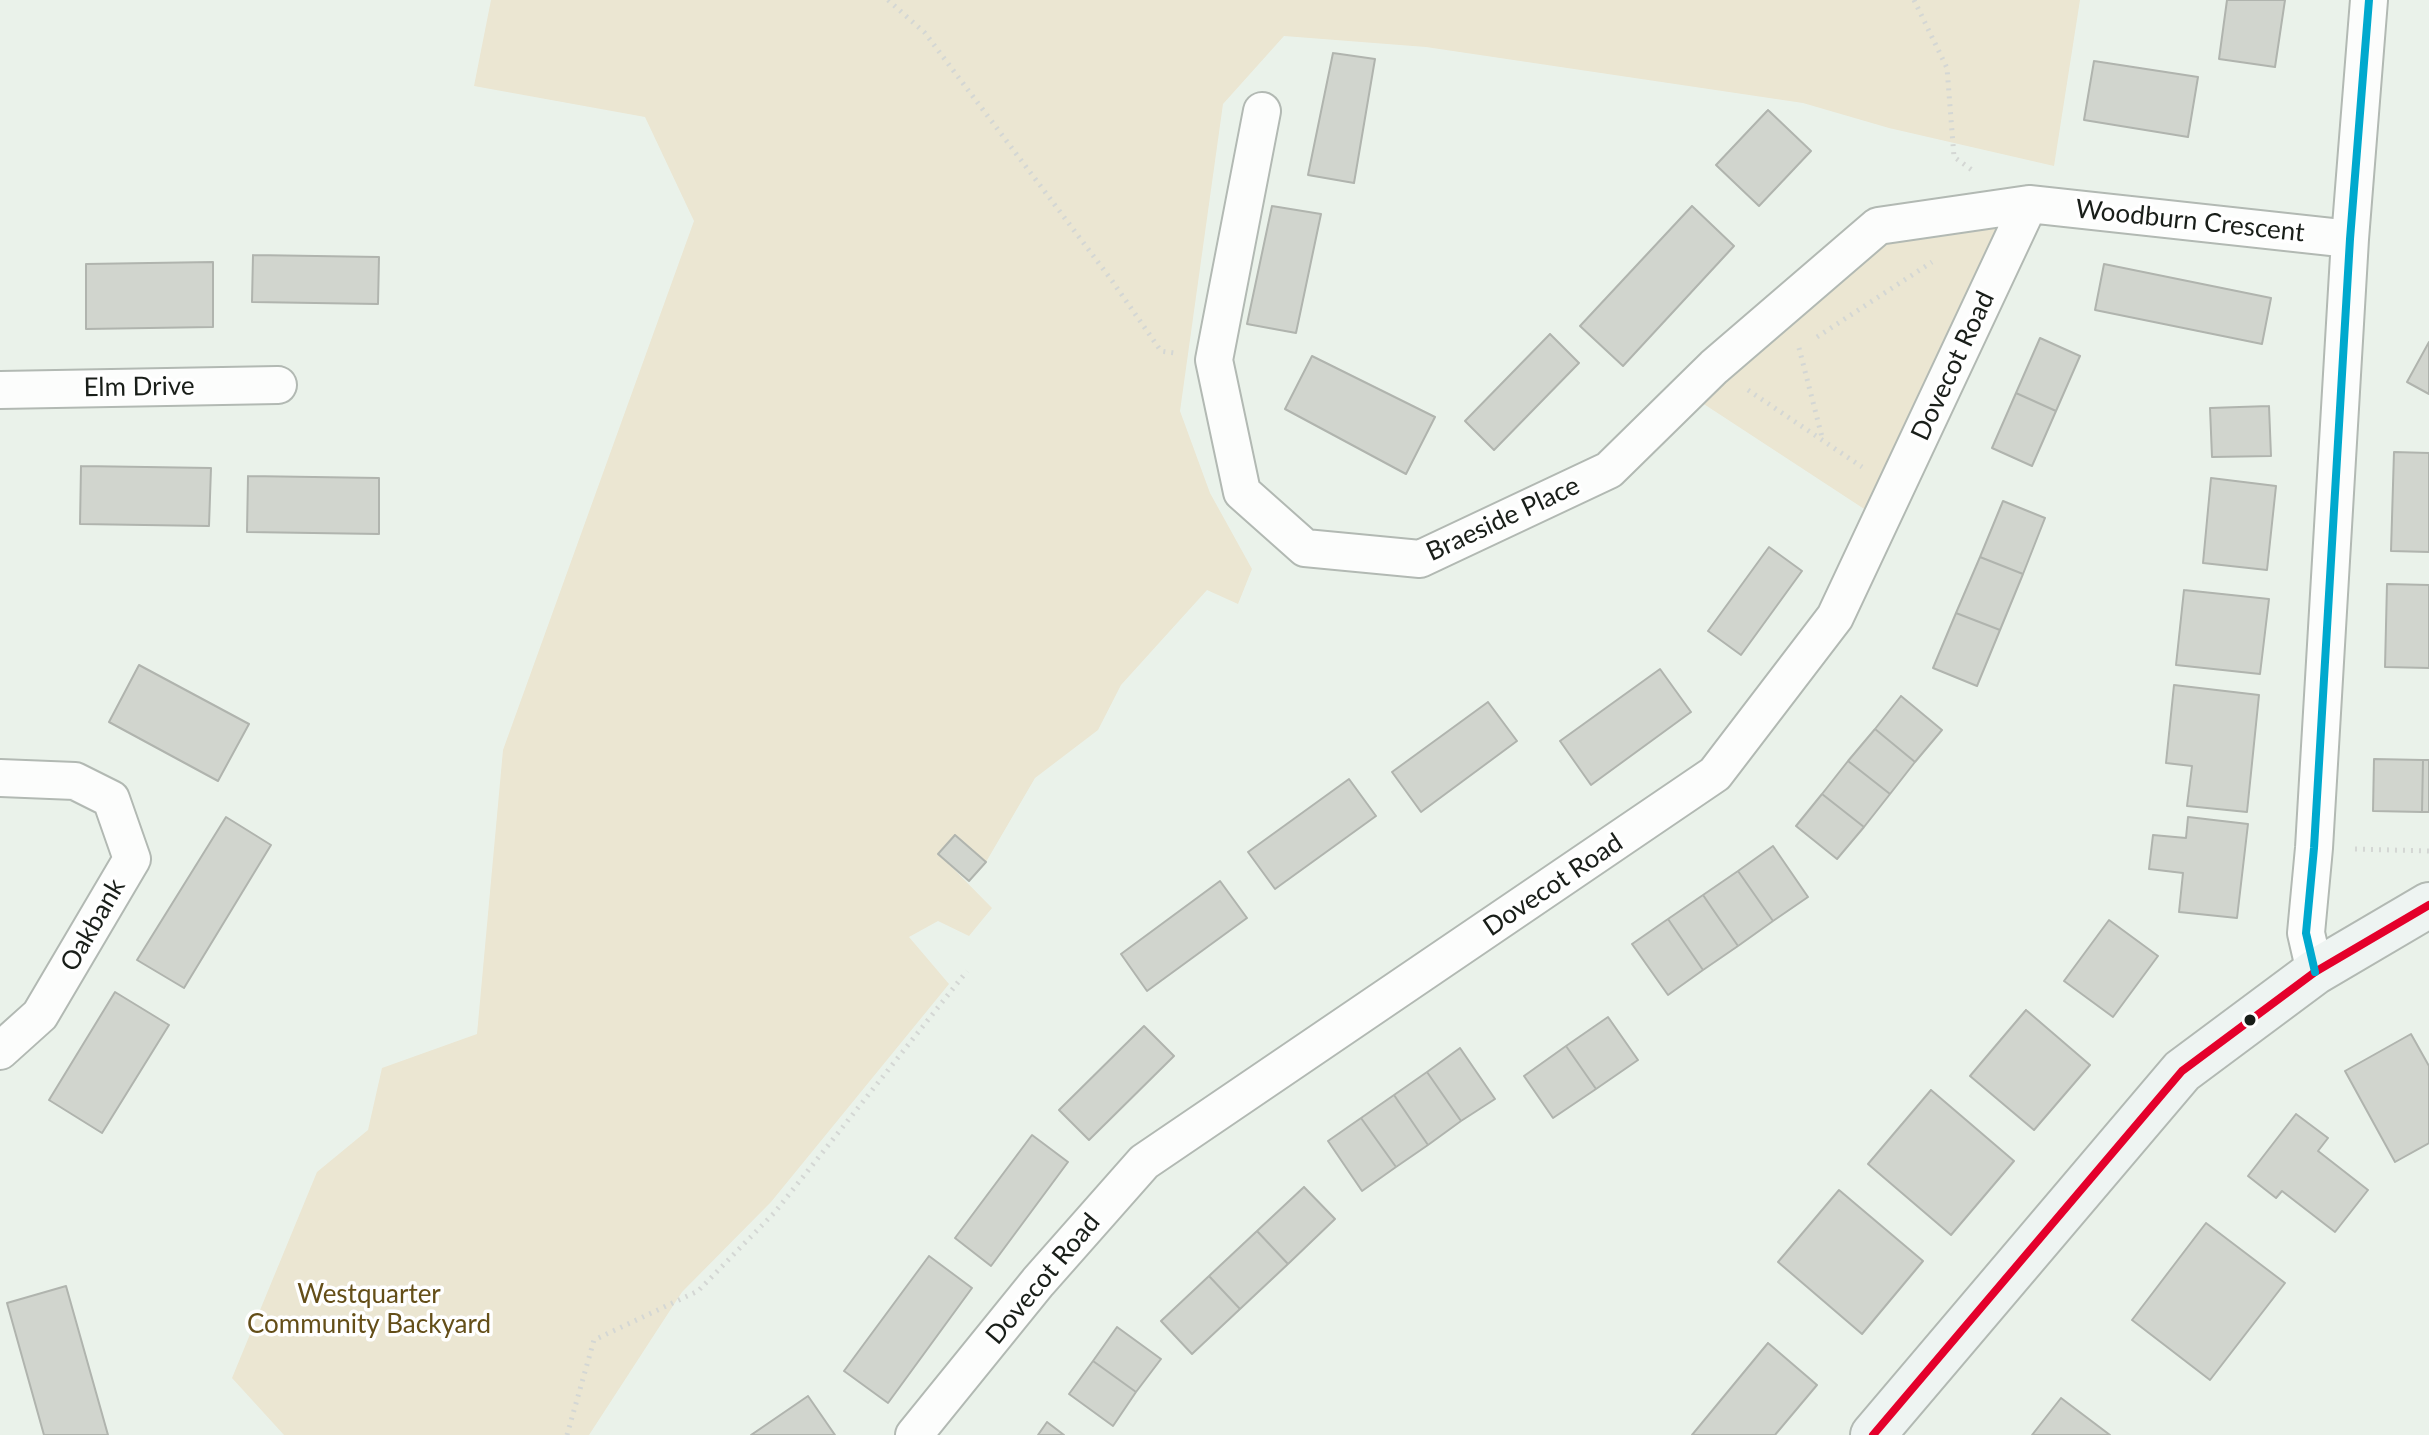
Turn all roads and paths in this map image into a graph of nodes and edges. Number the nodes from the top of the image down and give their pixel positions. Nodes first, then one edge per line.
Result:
1 (888, 0) edge
2 (1914, 0) edge
3 (2369, 0) edge
4 (1262, 111) dead end
5 (2025, 204) junction
6 (2350, 239) junction
7 (1943, 255) dead end
8 (1799, 348) junction
9 (1785, 351) dead end
10 (1214, 360) junction
11 (278, 385) dead end
12 (0, 390) edge
13 (1758, 396) dead end
14 (1822, 437) junction
15 (1852, 460) dead end
16 (0, 778) edge
17 (2314, 848) junction
18 (2429, 851) edge
19 (2429, 905) edge
20 (967, 971) dead end
21 (2315, 972) junction
22 (0, 1051) edge
23 (567, 1435) edge
24 (914, 1435) edge
25 (1873, 1435) edge

1 - 10 path
2 - 5 path
3 - 6 street
4 - 10 street, Braeside Place
5 - 6 street, Woodburn Crescent
5 - 10 street, Braeside Place
5 - 24 street, Dovecot Road
6 - 17 street
7 - 8 path
8 - 9 path
8 - 14 path
11 - 12 street, Elm Drive
13 - 14 path
14 - 15 path
16 - 22 street, Oakbank
17 - 18 path
17 - 21 street
19 - 21 main road
20 - 23 path
21 - 25 main road

